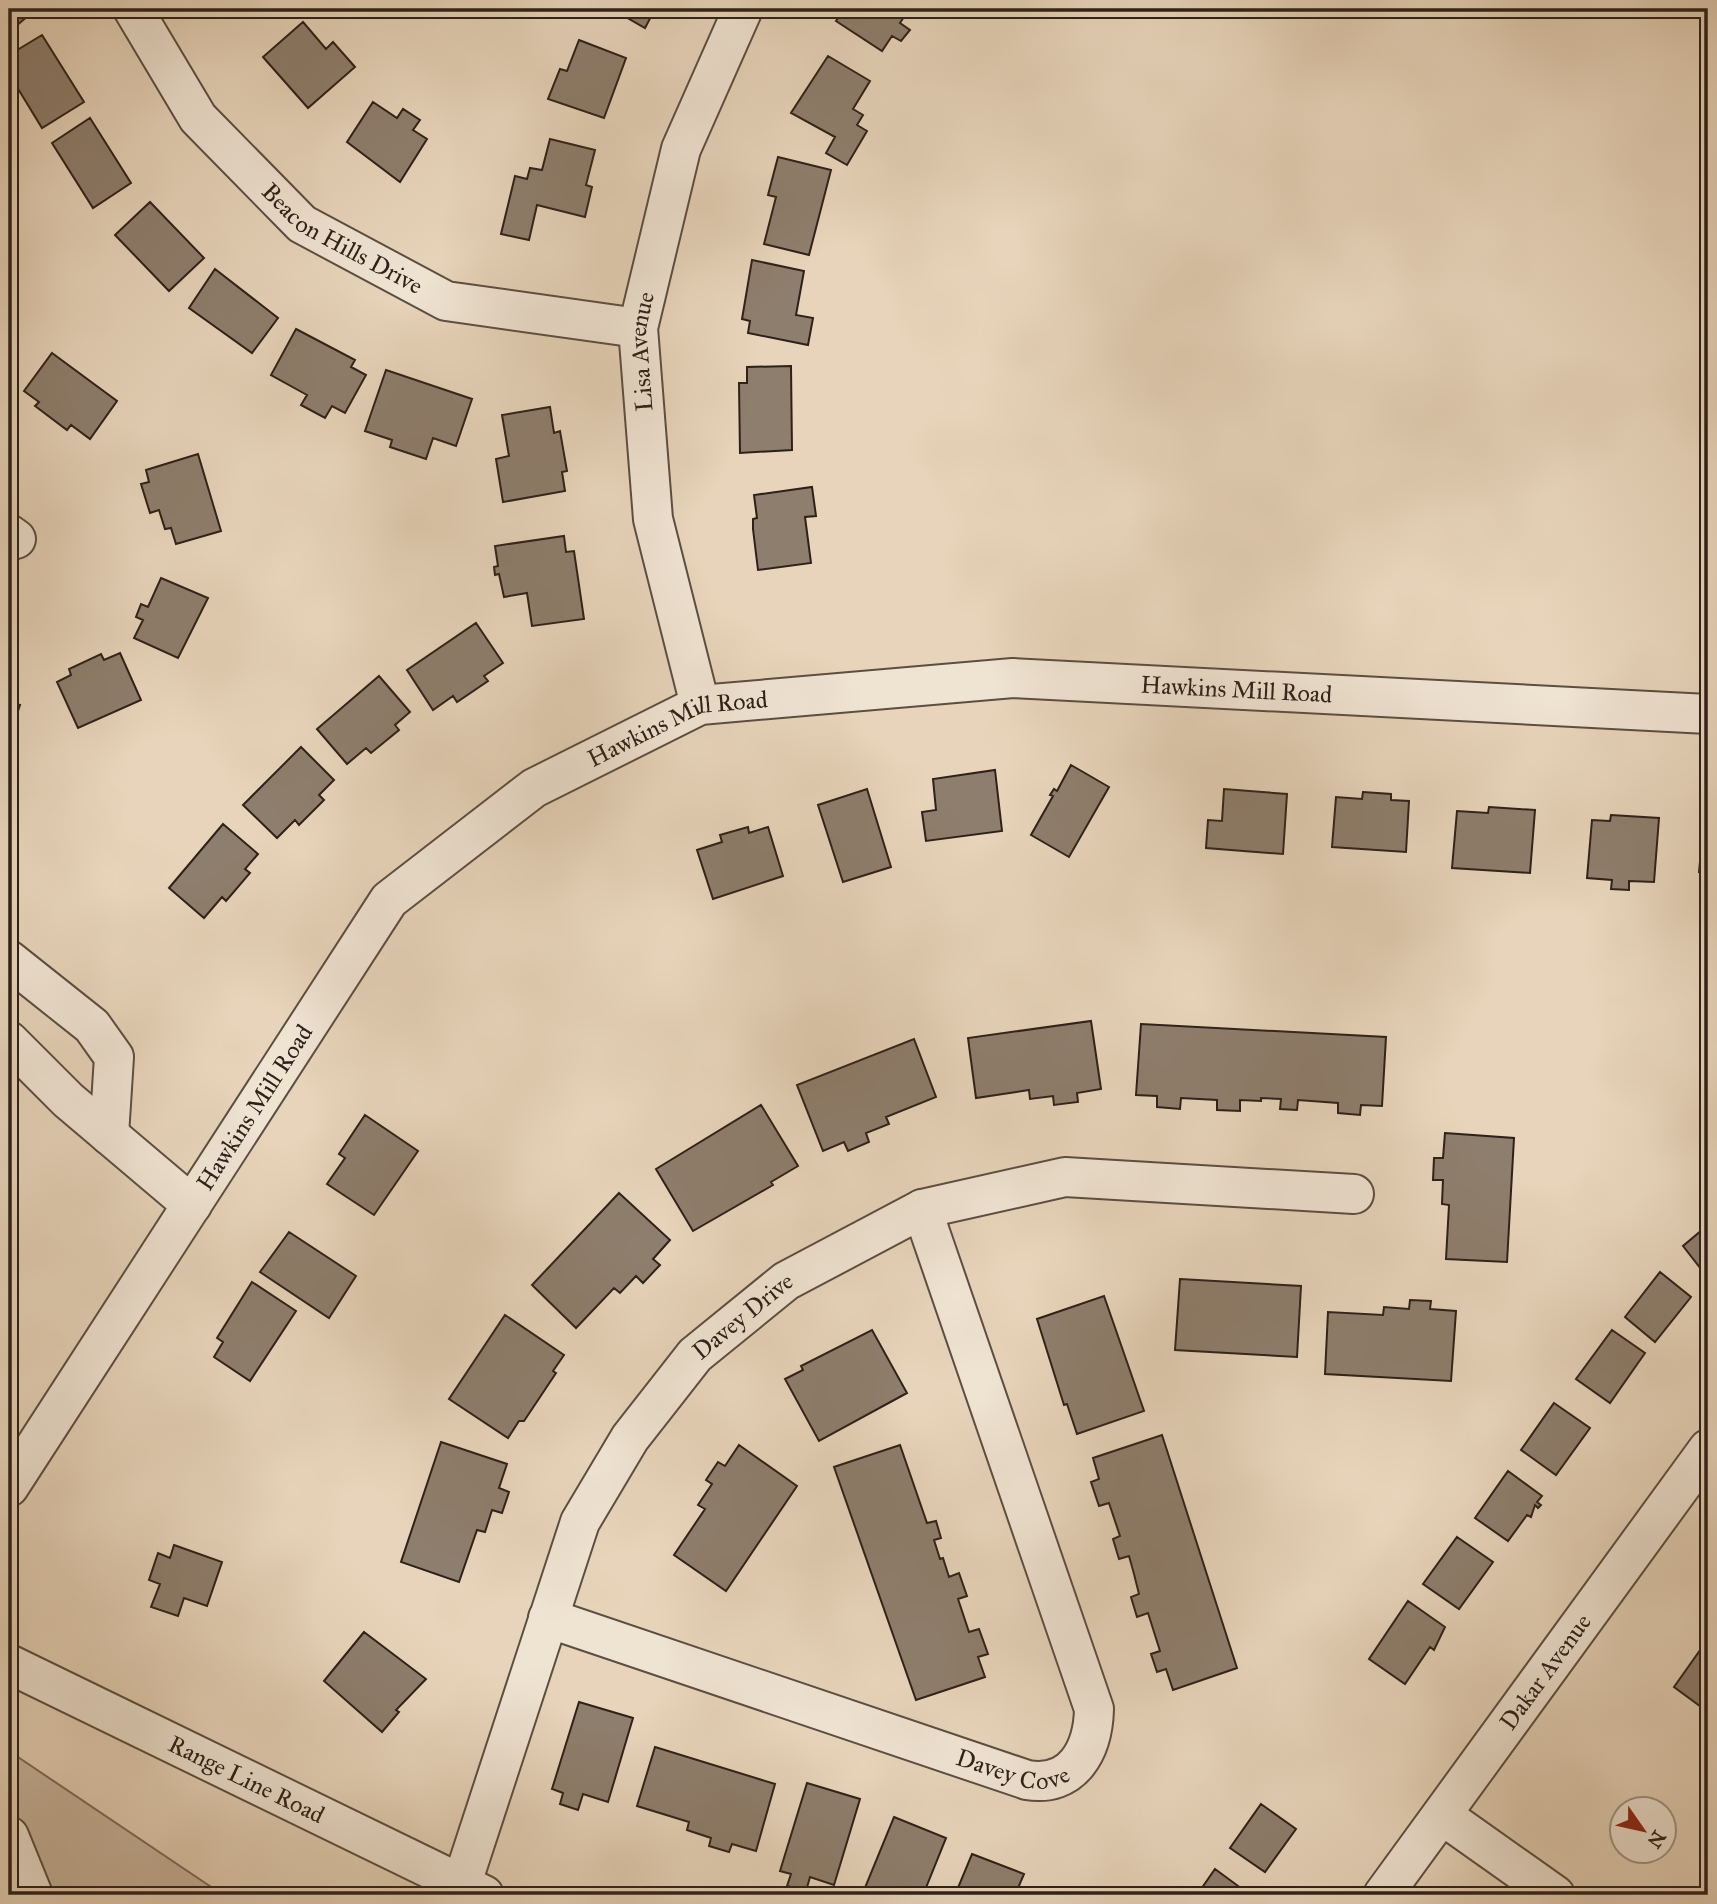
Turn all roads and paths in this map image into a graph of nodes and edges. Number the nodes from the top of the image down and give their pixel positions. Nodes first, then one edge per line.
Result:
1 (133, 9) edge
2 (743, 9) edge
3 (638, 328) junction
4 (700, 705) junction
5 (1708, 713) edge
6 (9, 960) edge
7 (9, 1041) edge
8 (109, 1135) junction
9 (1354, 1194) dead end
10 (192, 1205) junction
11 (922, 1209) junction
12 (1708, 1449) edge
13 (9, 1487) edge
14 (548, 1618) junction
15 (9, 1664) edge
16 (1442, 1815) junction
17 (9, 1836) edge
18 (472, 1891) edge
19 (33, 1895) edge
20 (1383, 1895) edge
21 (1555, 1895) edge

1 - 3 street, Beacon Hills Drive
2 - 3 street, Lisa Avenue
3 - 4 street, Lisa Avenue
4 - 5 street, Hawkins Mill Road
4 - 10 street, Hawkins Mill Road
6 - 8 street
7 - 8 street
8 - 10 street
9 - 11 street, Davey Drive
10 - 13 street, Hawkins Mill Road
11 - 14 street, Davey Drive
11 - 14 street, Davey Cove
12 - 16 street, Dakar Avenue
14 - 18 street, Davey Drive
15 - 18 street, Range Line Road
16 - 20 street, Dakar Avenue
16 - 21 street
17 - 19 street

